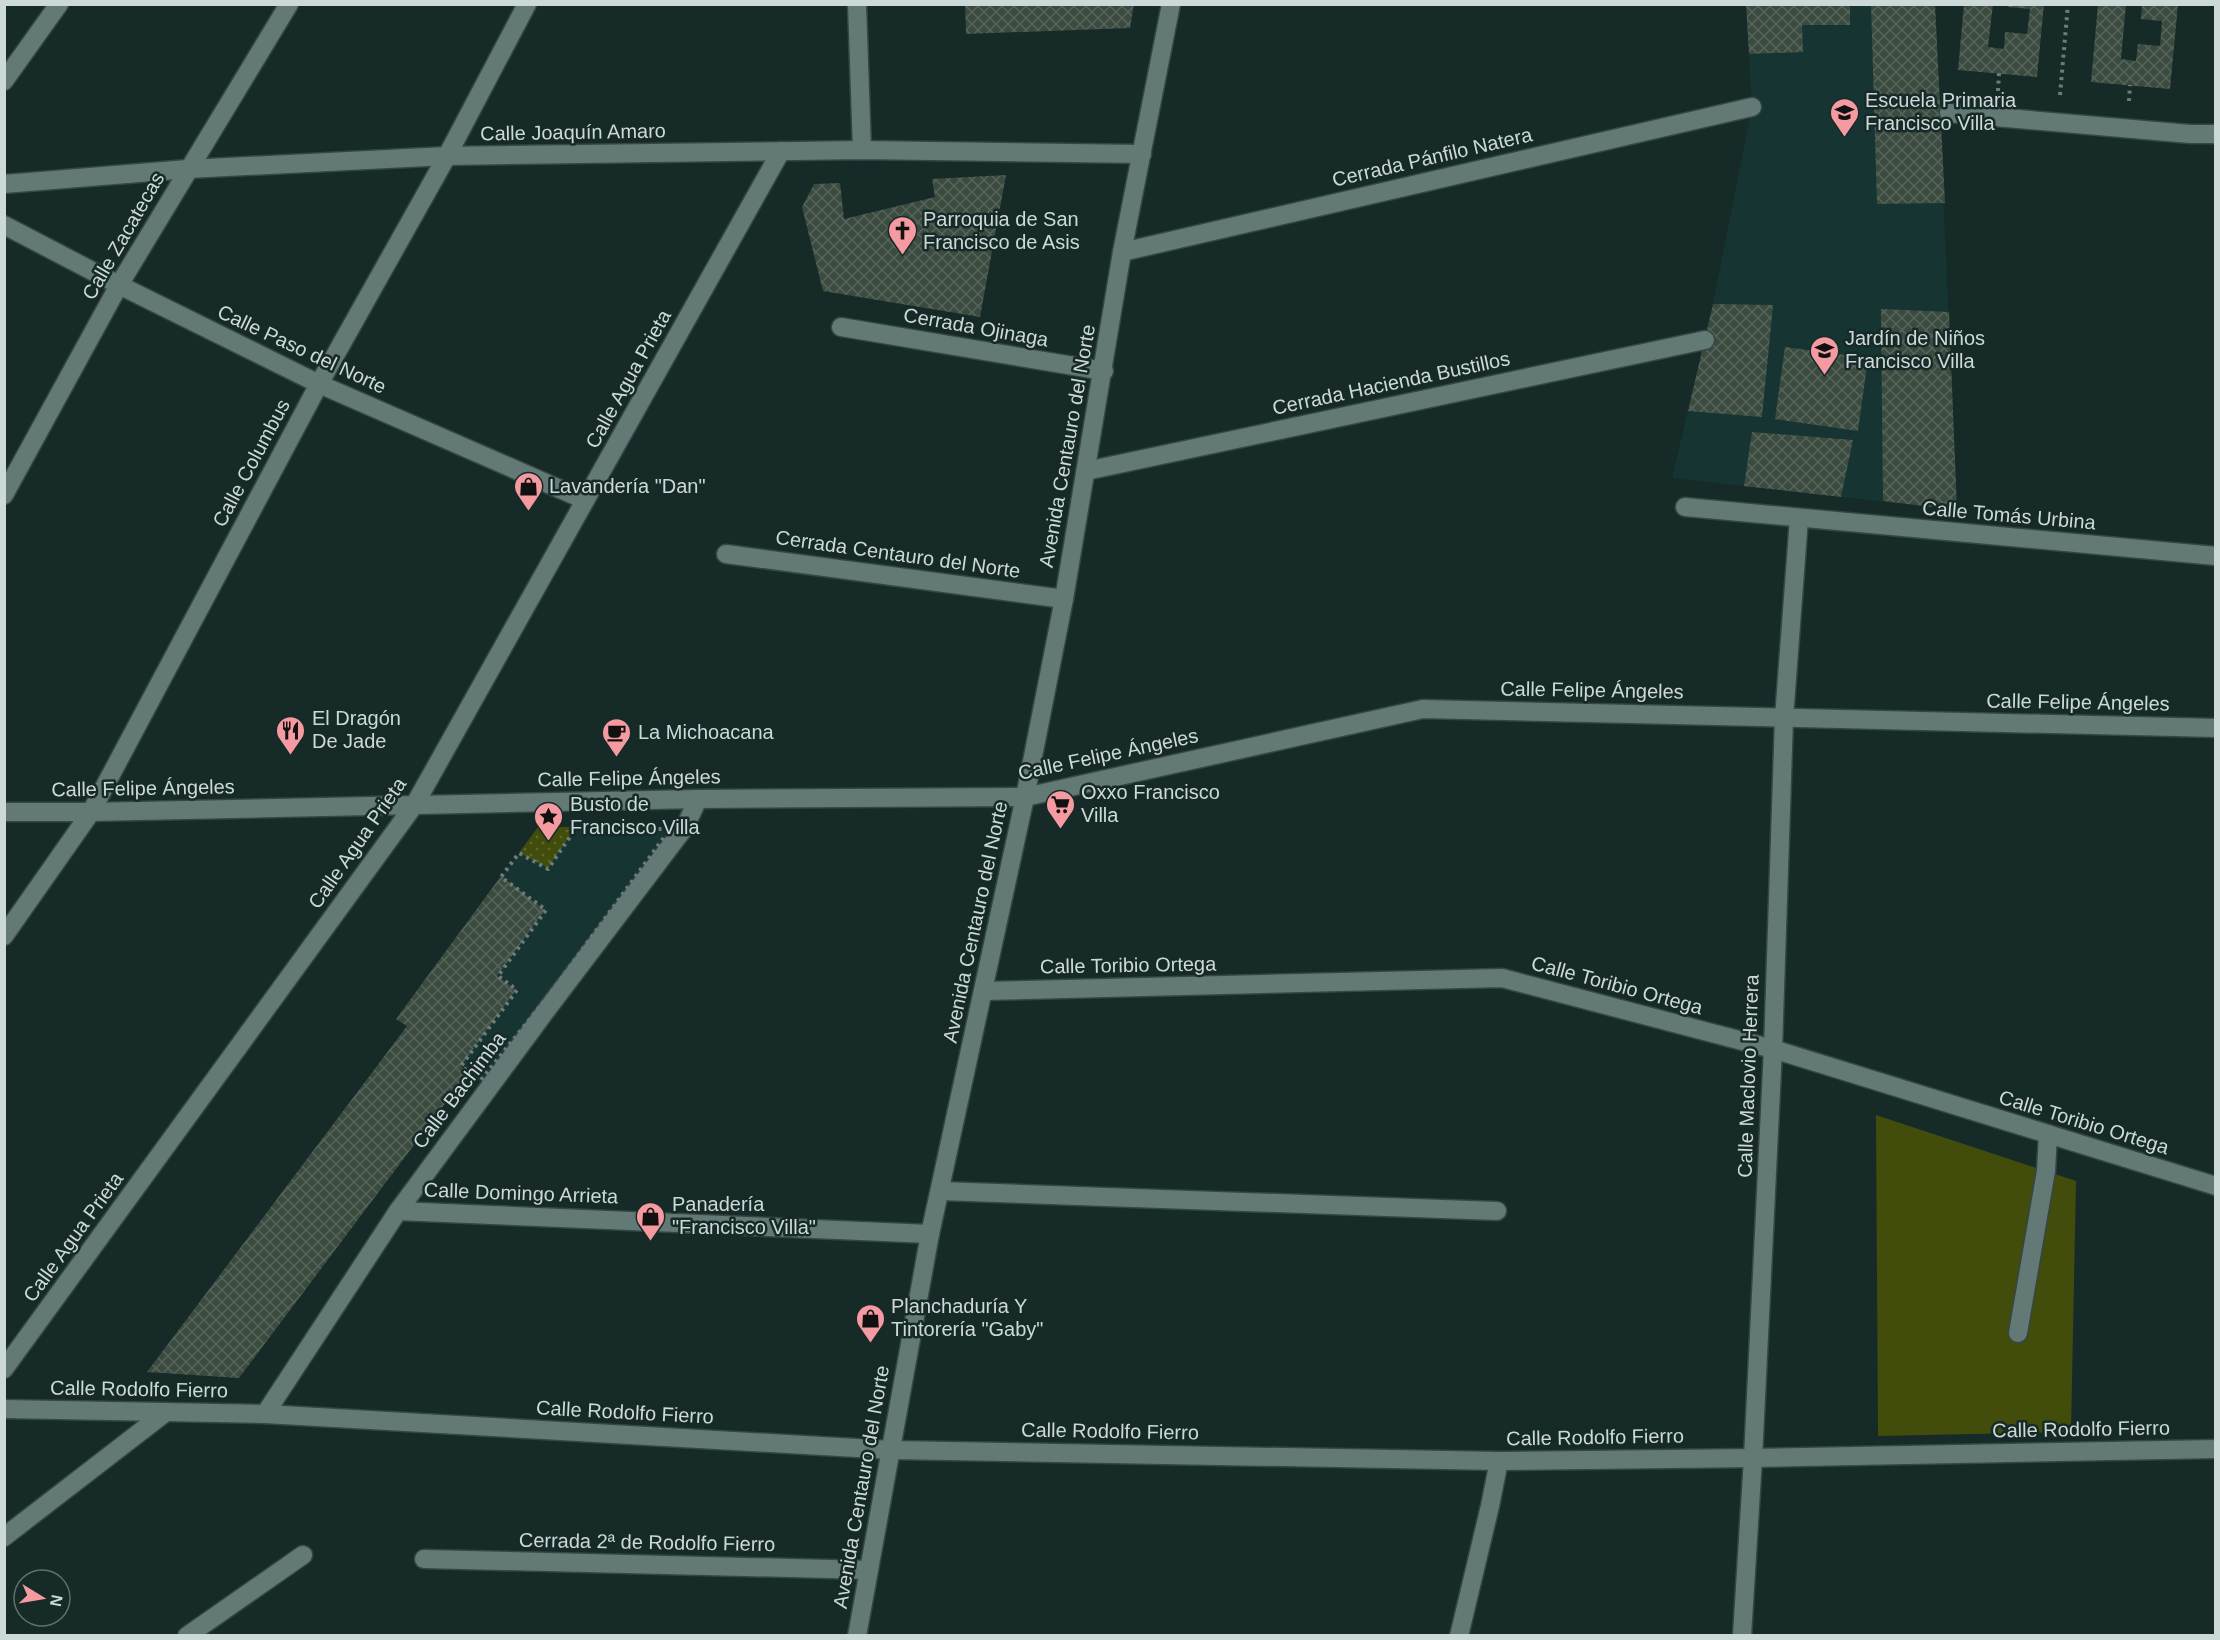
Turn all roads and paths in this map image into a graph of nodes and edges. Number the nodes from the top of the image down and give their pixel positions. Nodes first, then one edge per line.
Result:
1 (59, 4) edge
2 (289, 4) edge
3 (527, 4) edge
4 (857, 4) edge
5 (1171, 4) edge
6 (2068, 4) edge
7 (4, 81) edge
8 (1752, 107) dead end
9 (1949, 113) dead end
10 (2058, 123) junction
11 (2216, 134) edge
12 (862, 150) junction
13 (781, 151) junction
14 (1142, 154) junction
15 (447, 156) junction
16 (188, 169) junction
17 (4, 184) edge
18 (4, 225) edge
19 (1122, 252) junction
20 (119, 285) junction
21 (841, 327) dead end
22 (1705, 340) dead end
23 (1104, 371) junction
24 (319, 384) junction
25 (1086, 471) junction
26 (4, 495) edge
27 (585, 500) junction
28 (1685, 507) dead end
29 (1799, 518) junction
30 (726, 554) dead end
31 (2216, 556) edge
32 (1064, 599) junction
33 (1784, 718) junction
34 (2216, 728) edge
35 (1025, 796) junction
36 (698, 799) junction
37 (415, 804) junction
38 (4, 812) edge
39 (91, 812) junction
40 (4, 936) edge
41 (984, 991) junction
42 (1773, 1048) junction
43 (461, 1066) dead end
44 (480, 1081) dead end
45 (2048, 1134) junction
46 (2216, 1186) edge
47 (940, 1191) junction
48 (398, 1211) junction
49 (1497, 1211) dead end
50 (930, 1234) junction
51 (2019, 1333) dead end
52 (4, 1369) edge
53 (4, 1409) edge
54 (166, 1412) junction
55 (265, 1414) junction
56 (2216, 1449) edge
57 (891, 1450) junction
58 (1753, 1458) junction
59 (1498, 1461) junction
60 (4, 1537) edge
61 (303, 1555) dead end
62 (424, 1559) dead end
63 (869, 1570) junction
64 (187, 1635) edge
65 (857, 1635) edge
66 (1459, 1635) edge
67 (1742, 1635) edge

1 - 7 street
2 - 16 street, Calle Zacatecas
3 - 15 street, Calle Columbus
4 - 12 street
5 - 14 street, Avenida Centauro del Norte
6 - 10 path
8 - 19 street, Cerrada Pánfilo Natera
9 - 10 street
10 - 11 street
12 - 13 street, Calle Joaquín Amaro
12 - 14 street, Calle Joaquín Amaro
13 - 15 street, Calle Joaquín Amaro
13 - 27 street, Calle Agua Prieta
14 - 19 street, Avenida Centauro del Norte
15 - 16 street, Calle Joaquín Amaro
15 - 24 street, Calle Columbus
16 - 17 street, Calle Joaquín Amaro
16 - 20 street, Calle Zacatecas
18 - 20 street, Calle Paso del Norte
19 - 23 street, Avenida Centauro del Norte
20 - 24 street, Calle Paso del Norte
20 - 26 street, Calle Zacatecas
21 - 23 street, Cerrada Ojinaga
22 - 25 street, Cerrada Hacienda Bustillos
23 - 25 street, Avenida Centauro del Norte
24 - 27 street, Calle Paso del Norte
24 - 39 street, Calle Columbus
25 - 32 street, Avenida Centauro del Norte
27 - 37 street, Calle Agua Prieta
28 - 29 street, Calle Tomás Urbina
29 - 31 street, Calle Tomás Urbina
29 - 33 street, Calle Maclovio Herrera
30 - 32 street, Cerrada Centauro del Norte
32 - 35 street, Avenida Centauro del Norte
33 - 34 street, Calle Felipe Ángeles
33 - 35 street, Calle Felipe Ángeles
33 - 42 street, Calle Maclovio Herrera
35 - 36 street, Calle Felipe Ángeles
35 - 41 street, Avenida Centauro del Norte
36 - 37 street, Calle Felipe Ángeles
36 - 48 street, Calle Bachimba
37 - 39 street, Calle Felipe Ángeles
37 - 52 street, Calle Agua Prieta
38 - 39 street, Calle Felipe Ángeles
39 - 40 street, Calle Columbus
41 - 42 street, Calle Toribio Ortega
41 - 47 street, Avenida Centauro del Norte
42 - 45 street, Calle Toribio Ortega
42 - 58 street, Calle Maclovio Herrera
43 - 44 path
45 - 46 street, Calle Toribio Ortega
45 - 51 street
47 - 49 street
47 - 50 street, Avenida Centauro del Norte
48 - 50 street, Calle Domingo Arrieta
48 - 55 street, Calle Bachimba
50 - 57 street, Avenida Centauro del Norte
53 - 54 street, Calle Rodolfo Fierro
54 - 55 street, Calle Rodolfo Fierro
54 - 60 street
55 - 57 street, Calle Rodolfo Fierro
56 - 58 street, Calle Rodolfo Fierro
57 - 59 street, Calle Rodolfo Fierro
57 - 63 street, Avenida Centauro del Norte
58 - 59 street, Calle Rodolfo Fierro
58 - 67 street, Calle Maclovio Herrera
59 - 66 street
61 - 64 street
62 - 63 street, Cerrada 2ª de Rodolfo Fierro
63 - 65 street, Avenida Centauro del Norte

